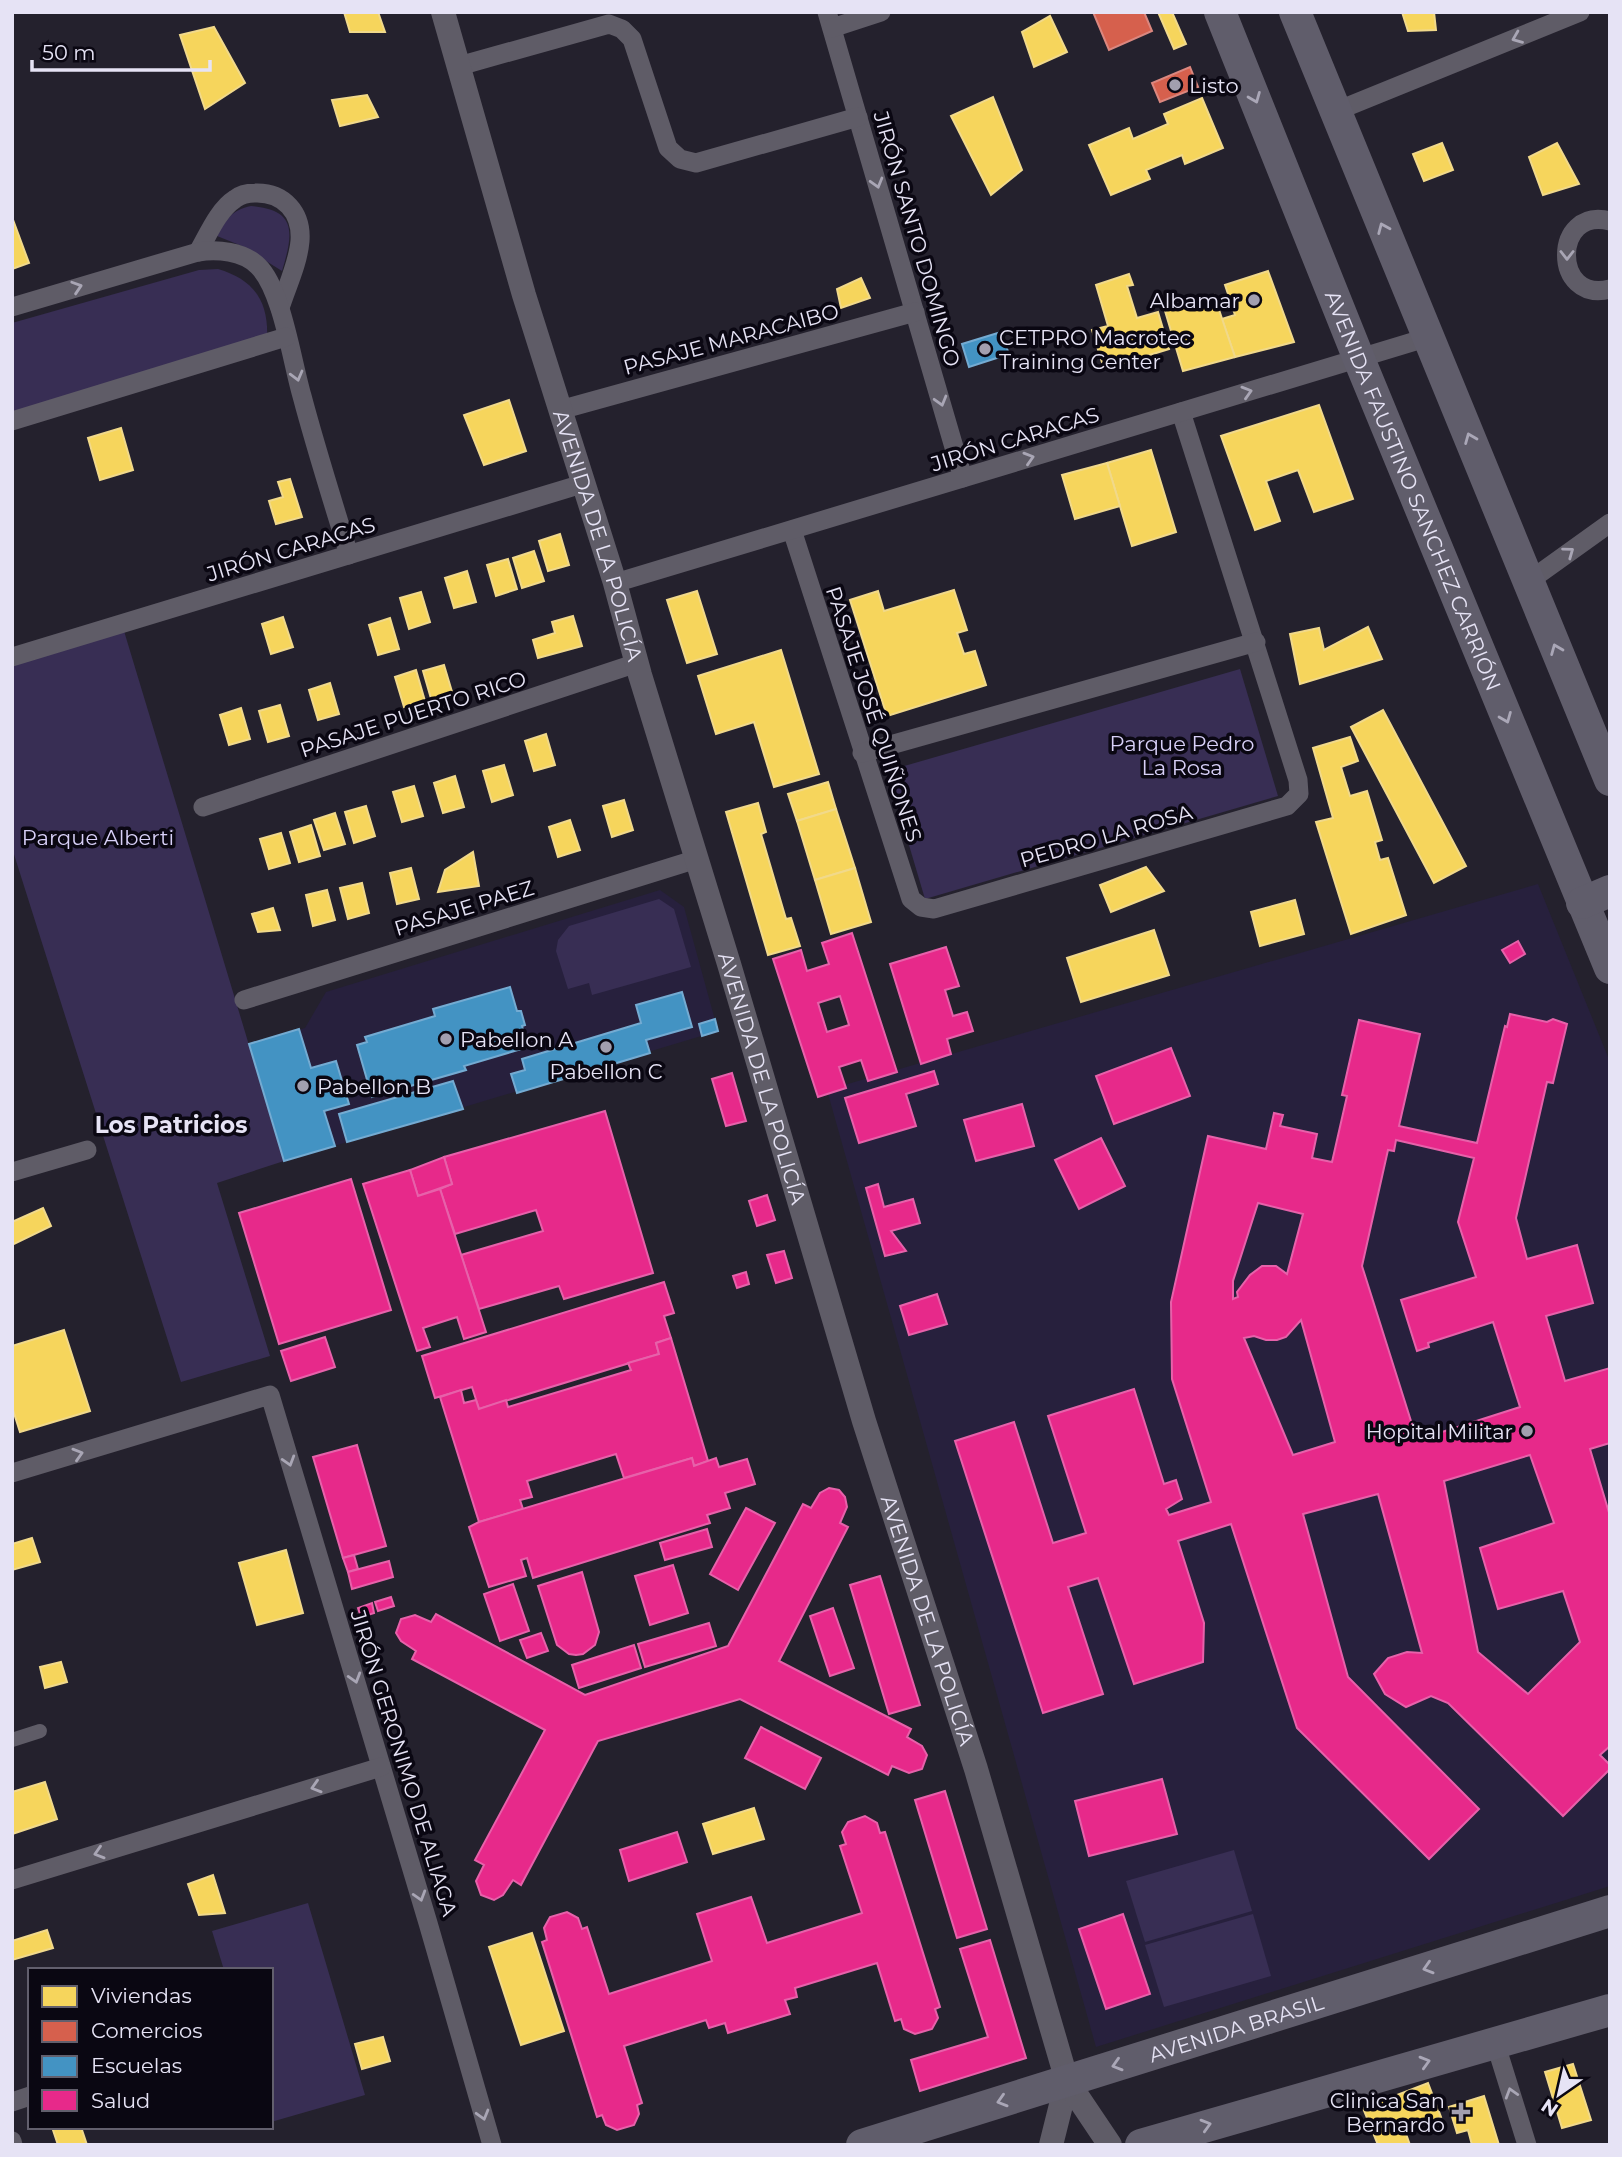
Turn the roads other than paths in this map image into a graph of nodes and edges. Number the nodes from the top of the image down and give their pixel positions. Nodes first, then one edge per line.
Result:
1 (443, 12) edge
2 (881, 12) edge
3 (1220, 12) edge
4 (1295, 12) edge
5 (1580, 12) edge
6 (829, 20) edge
7 (459, 66) junction
8 (1334, 112) junction
9 (858, 117) junction
10 (1608, 219) edge
11 (198, 251) junction
12 (1610, 289) edge
13 (12, 307) edge
14 (280, 308) junction
15 (915, 312) junction
16 (286, 337) junction
17 (1429, 337) junction
18 (1359, 359) junction
19 (560, 410) junction
20 (1181, 412) junction
21 (12, 421) edge
22 (963, 478) junction
23 (582, 484) junction
24 (1610, 523) edge
25 (792, 530) junction
26 (349, 555) junction
27 (1529, 581) junction
28 (615, 583) junction
29 (1256, 642) junction
30 (12, 657) edge
31 (637, 663) junction
32 (862, 753) junction
33 (1610, 780) edge
34 (203, 807) dead end
35 (697, 859) junction
36 (1596, 897) edge
37 (921, 907) joint
38 (1606, 951) edge
39 (244, 1000) dead end
40 (87, 1150) dead end
41 (12, 1172) edge
42 (12, 1473) edge
43 (40, 1731) dead end
44 (12, 1740) edge
45 (381, 1767) junction
46 (12, 1880) edge
47 (1610, 1911) edge
48 (1610, 1934) edge
49 (1482, 1951) junction
50 (1610, 1987) edge
51 (1610, 2010) edge
52 (1495, 2042) junction
53 (1067, 2081) junction
54 (492, 2145) edge
55 (862, 2145) edge
56 (1051, 2145) edge
57 (1110, 2145) edge
58 (1141, 2145) edge
59 (1527, 2145) edge

1 - 7 street, AVENIDA DE LA POLICÍA
2 - 6 street
3 -> 18 main road, AVENIDA FAUSTINO SANCHEZ CARRIÓN
4 - 8 main road
5 -> 8 street
6 - 9 street, JIRÓN SANTO DOMINGO
7 - 9 street
7 - 19 street, AVENIDA DE LA POLICÍA
17 -> 8 main road
9 -> 15 street, JIRÓN SANTO DOMINGO
10 -> 12 street
13 -> 11 street
11 - 14 street
11 - 14 street
14 - 16 street
15 - 19 street, PASAJE MARACAIBO
15 -> 22 street, JIRÓN SANTO DOMINGO
16 - 21 street
16 -> 26 street
17 - 18 street, JIRÓN CARACAS
27 -> 17 main road
20 -> 18 street, JIRÓN CARACAS
18 -> 36 main road, AVENIDA FAUSTINO SANCHEZ CARRIÓN
19 - 23 street, AVENIDA DE LA POLICÍA
22 -> 20 street, JIRÓN CARACAS
20 - 29 street
22 - 25 street, JIRÓN CARACAS
23 - 26 street, JIRÓN CARACAS
23 - 28 street, AVENIDA DE LA POLICÍA
27 -> 24 street
25 - 28 street, JIRÓN CARACAS
25 - 32 street, PASAJE JOSÉ QUIÑONES
26 - 30 street, JIRÓN CARACAS
33 -> 27 main road
28 - 31 street, AVENIDA DE LA POLICÍA
29 - 32 street
29 - 37 street, PEDRO LA ROSA
31 - 34 street, PASAJE PUERTO RICO
31 - 35 street, AVENIDA DE LA POLICÍA
32 - 37 street, PASAJE JOSÉ QUIÑONES
35 - 39 street, PASAJE PAEZ
35 - 53 street, AVENIDA DE LA POLICÍA
36 - 38 main road, AVENIDA FAUSTINO SANCHEZ CARRIÓN
40 - 41 street
42 -> 45 street, JIRÓN GERONIMO DE ALIAGA
43 - 44 street
45 -> 46 street
45 -> 54 street, JIRÓN GERONIMO DE ALIAGA
47 - 49 main road, AVENIDA BRASIL
48 - 49 main road
49 -> 53 main road, AVENIDA BRASIL
50 - 52 main road
51 - 52 main road
58 -> 52 main road
59 -> 52 street
53 -> 55 main road, AVENIDA BRASIL
53 - 56 street
53 - 57 street

